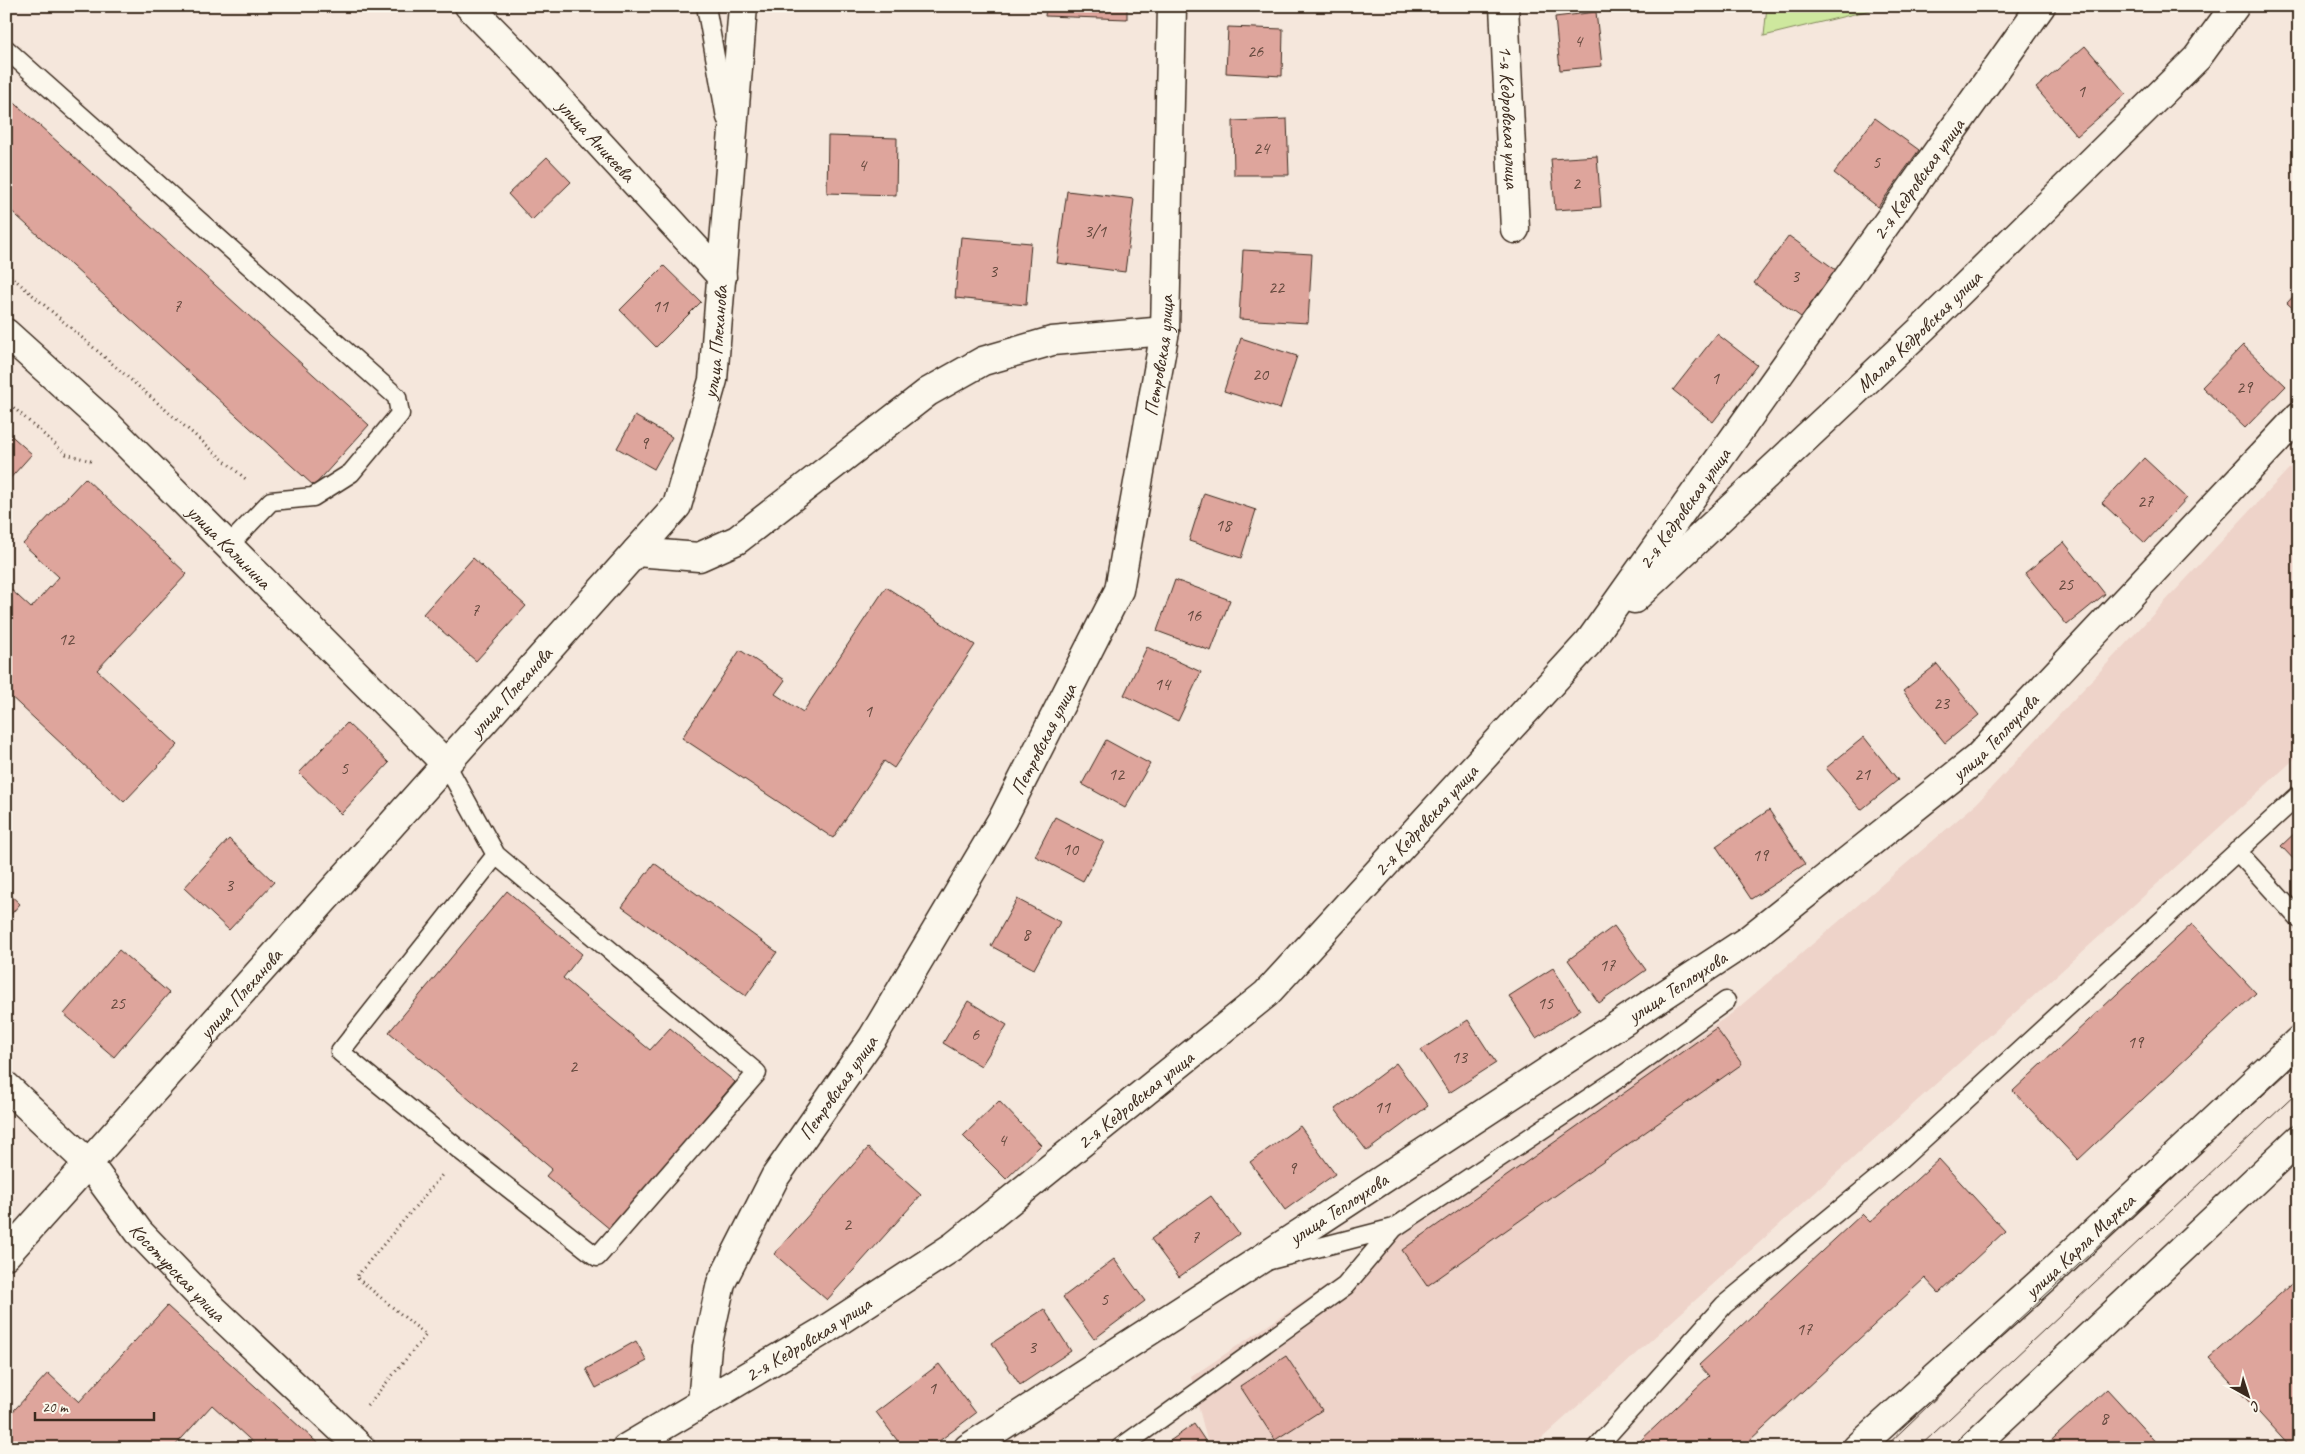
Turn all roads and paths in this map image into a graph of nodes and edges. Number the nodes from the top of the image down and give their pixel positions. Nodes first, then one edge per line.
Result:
1 (469, 6) edge
2 (706, 6) edge
3 (744, 6) edge
4 (1172, 6) edge
5 (1504, 6) edge
6 (2041, 6) edge
7 (2235, 6) edge
8 (6, 48) edge
9 (732, 148) junction
10 (1515, 229) dead end
11 (6, 272) edge
12 (722, 277) junction
13 (1165, 331) junction
14 (6, 333) edge
15 (6, 401) edge
16 (2299, 416) edge
17 (97, 466) dead end
18 (271, 501) junction
19 (228, 546) junction
20 (636, 552) junction
21 (1589, 642) junction
22 (446, 764) junction
23 (2299, 795) edge
24 (2237, 851) junction
25 (496, 855) junction
26 (2299, 919) edge
27 (1726, 1001) dead end
28 (2299, 1040) edge
29 (6, 1086) edge
30 (2299, 1139) edge
31 (461, 1151) junction
32 (89, 1164) junction
33 (1394, 1228) junction
34 (6, 1256) edge
35 (1255, 1263) junction
36 (702, 1403) junction
37 (356, 1444) edge
38 (626, 1448) edge
39 (968, 1448) edge
40 (1120, 1448) edge
41 (1596, 1448) edge
42 (1858, 1448) edge
43 (1971, 1448) edge

1 - 12 street, улица Аникеева
2 - 9 lane
3 - 9 street, улица Плеханова
4 - 13 street, Петровская улица
5 - 10 street, 1-я Кедровская улица
6 - 21 street, 2-я Кедровская улица
7 - 21 street, Малая Кедровская улица
8 - 18 lane
9 - 12 street, улица Плеханова
11 - 18 path
12 - 20 street, улица Плеханова
13 - 20 street
13 - 36 street, Петровская улица
14 - 19 street, улица Калинина
15 - 17 path
16 - 35 street, улица Теплоухова
18 - 19 lane
19 - 22 street, улица Калинина
20 - 22 street, улица Плеханова
21 - 36 street, 2-я Кедровская улица
22 - 25 lane
22 - 32 street, улица Плеханова
23 - 24 lane
24 - 26 lane
24 - 41 lane
25 - 31 lane
25 - 31 lane
27 - 33 lane
28 - 42 street, улица Карла Маркса
29 - 32 street, Косотурская улица
30 - 43 street
31 - 37 path
32 - 34 street, улица Плеханова
32 - 37 street, Косотурская улица
33 - 35 lane
33 - 40 lane
35 - 39 street, улица Теплоухова
36 - 38 street, 2-я Кедровская улица

